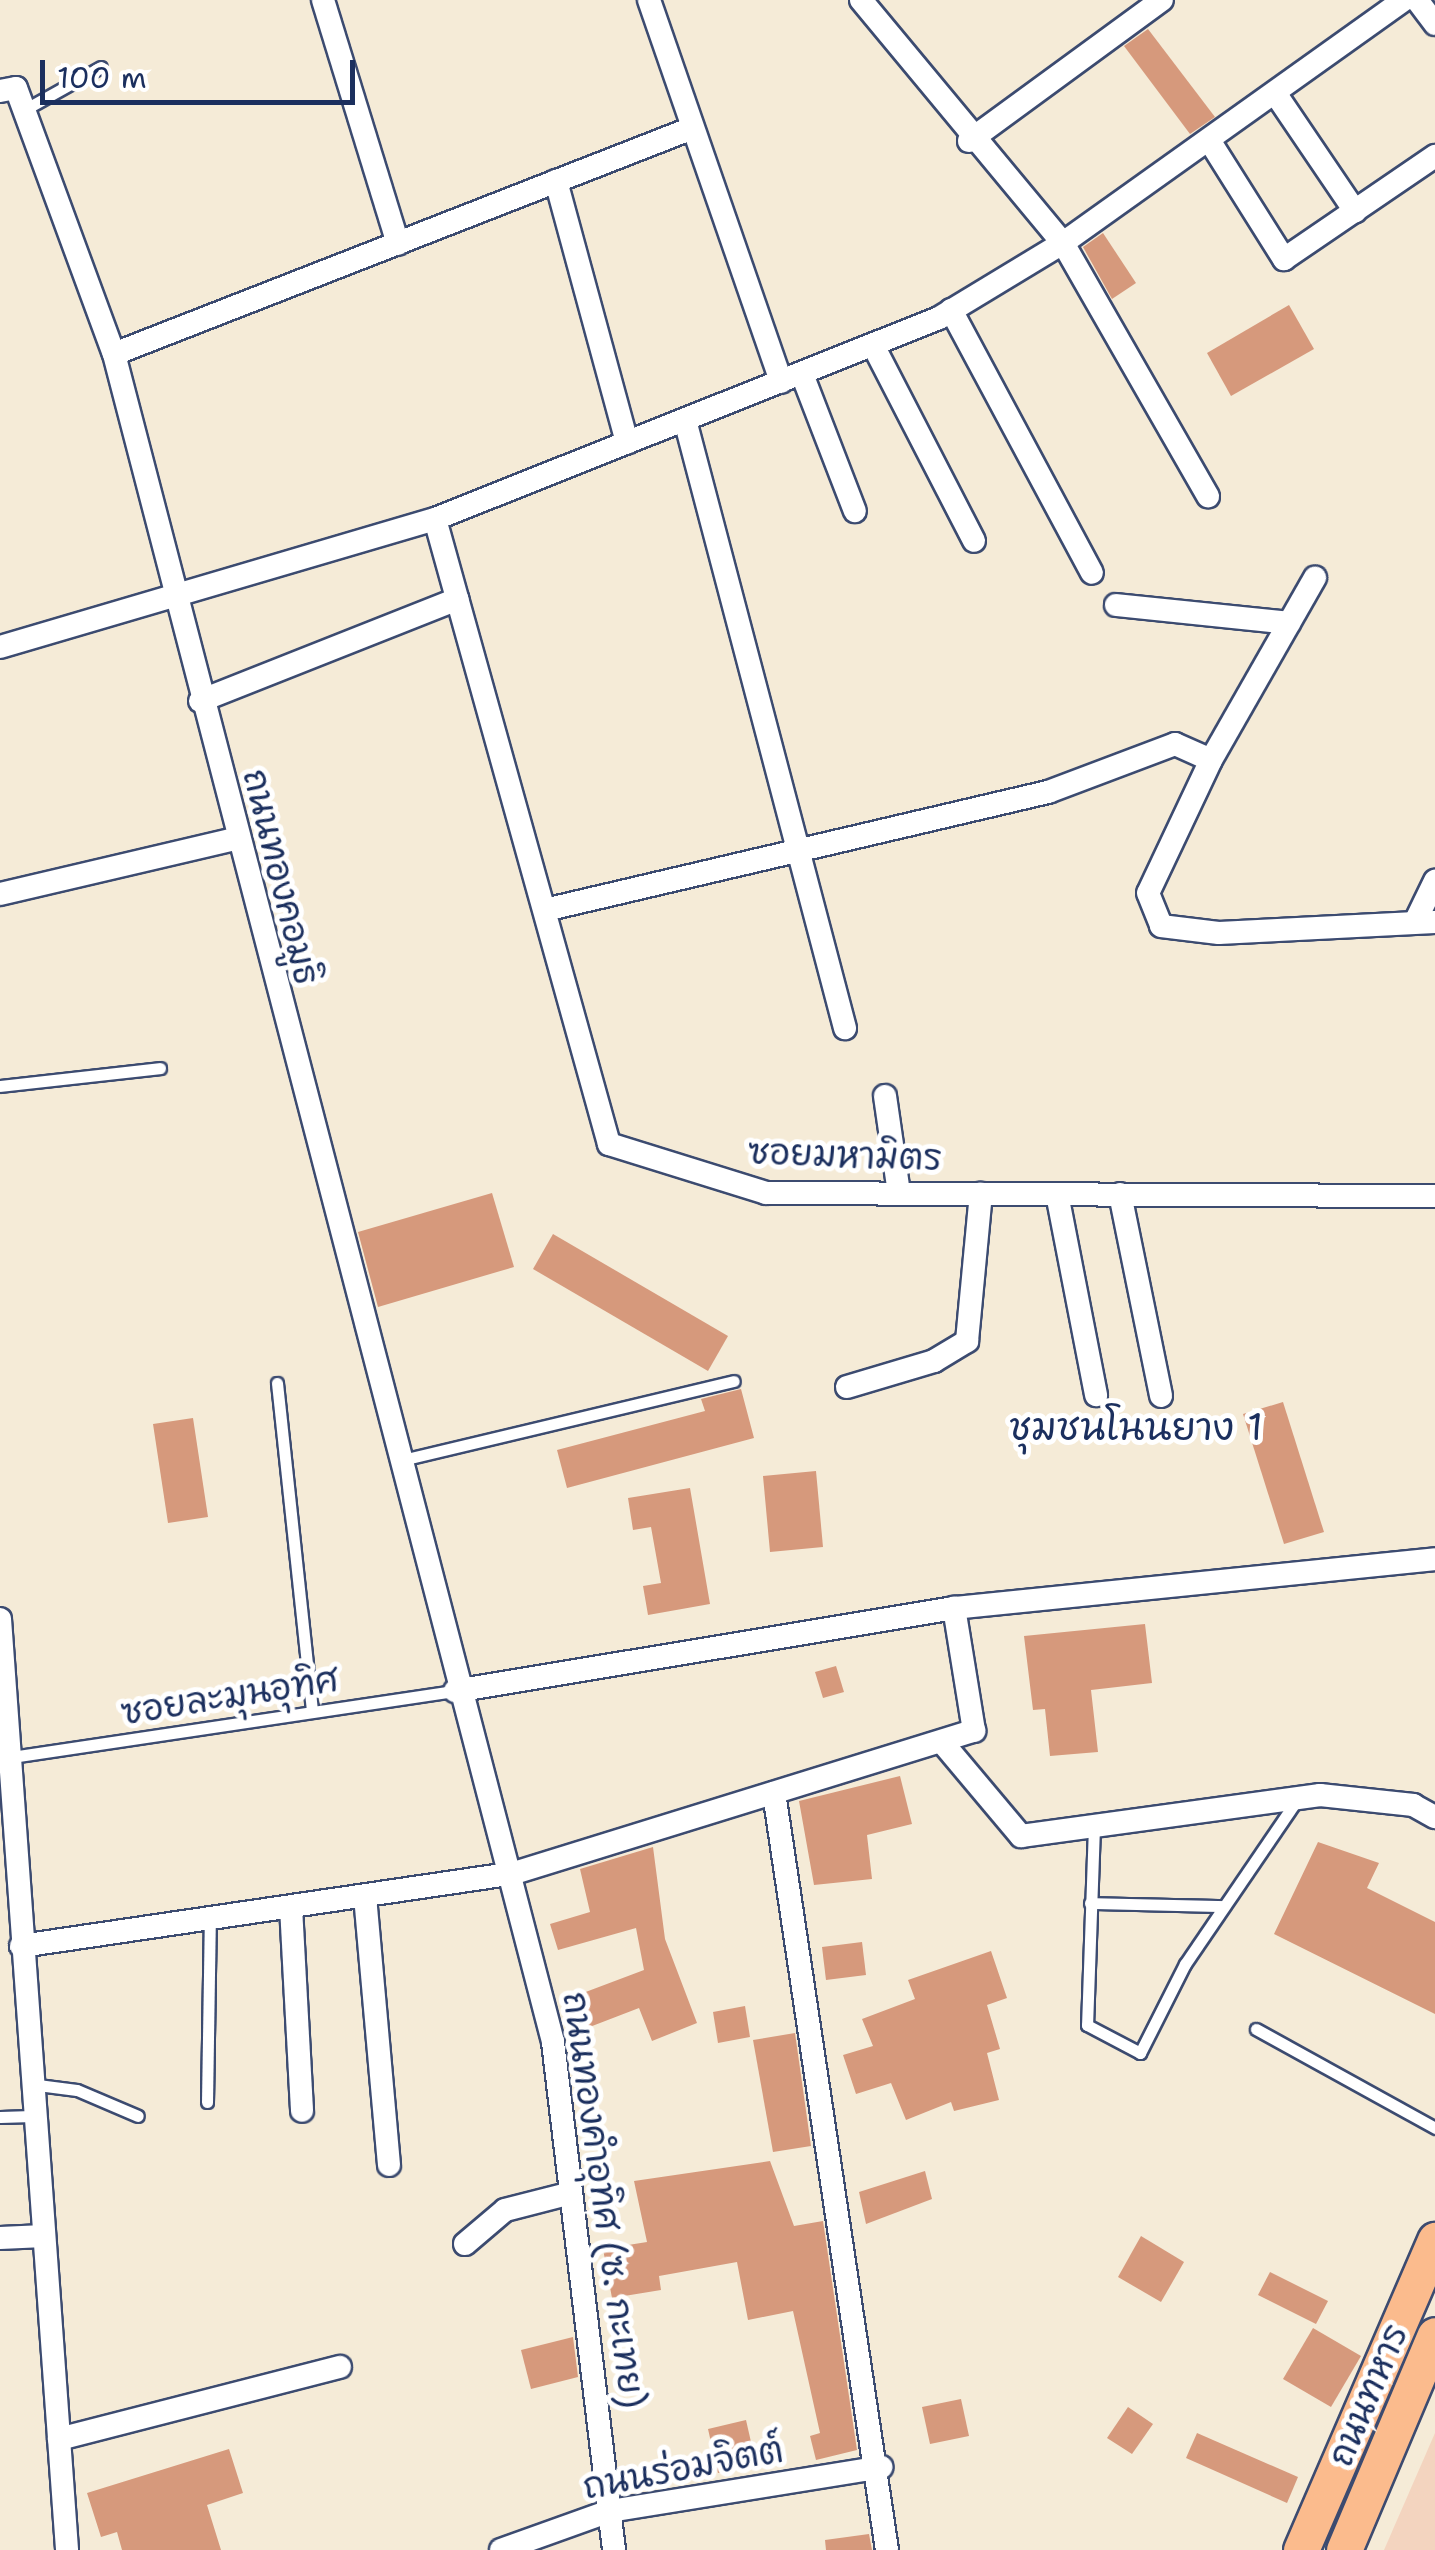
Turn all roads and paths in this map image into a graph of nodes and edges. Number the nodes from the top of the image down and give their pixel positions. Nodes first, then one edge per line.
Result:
1 (323, 0) edge
2 (650, 0) edge
3 (1162, 0) edge
4 (1404, 0) edge
5 (1417, 0) edge
6 (870, 4) edge
7 (1435, 24) edge
8 (101, 67) dead end
9 (1275, 93) junction
10 (13, 96) edge
11 (690, 129) junction
12 (1209, 140) junction
13 (969, 141) junction
14 (1435, 156) edge
15 (556, 182) junction
16 (1355, 211) junction
17 (1063, 243) junction
18 (398, 244) junction
19 (951, 310) junction
20 (874, 346) junction
21 (114, 354) junction
22 (791, 378) junction
23 (685, 420) junction
24 (627, 443) junction
25 (1208, 496) dead end
26 (855, 511) dead end
27 (435, 519) junction
28 (974, 542) dead end
29 (1092, 573) dead end
30 (1315, 578) dead end
31 (458, 599) junction
32 (175, 600) junction
33 (1116, 605) dead end
34 (1289, 623) junction
35 (0, 646) edge
36 (200, 700) junction
37 (1211, 760) junction
38 (234, 840) junction
39 (802, 846) junction
40 (1435, 881) edge
41 (0, 894) edge
42 (550, 909) junction
43 (1425, 922) edge
44 (845, 1028) dead end
45 (160, 1068) dead end
46 (0, 1086) edge
47 (884, 1096) dead end
48 (899, 1193) junction
49 (981, 1194) junction
50 (1057, 1194) junction
51 (1120, 1194) junction
52 (1435, 1196) edge
53 (734, 1381) dead end
54 (278, 1383) dead end
55 (847, 1387) dead end
56 (1096, 1395) dead end
57 (1162, 1396) dead end
58 (396, 1461) junction
59 (1435, 1560) edge
60 (954, 1608) junction
61 (0, 1620) edge
62 (2, 1660) edge
63 (455, 1691) junction
64 (312, 1711) junction
65 (942, 1742) junction
66 (6, 1758) edge
67 (774, 1793) junction
68 (1298, 1798) junction
69 (1435, 1816) edge
70 (1094, 1826) junction
71 (512, 1874) junction
72 (365, 1896) junction
73 (1090, 1903) junction
74 (291, 1906) junction
75 (1223, 1906) junction
76 (210, 1918) junction
77 (21, 1946) junction
78 (1256, 2030) dead end
79 (30, 2084) junction
80 (207, 2102) dead end
81 (302, 2111) dead end
82 (32, 2116) junction
83 (138, 2116) dead end
84 (0, 2117) edge
85 (1435, 2128) edge
86 (388, 2166) dead end
87 (572, 2192) junction
88 (44, 2236) junction
89 (0, 2238) edge
90 (1435, 2240) edge
91 (465, 2244) dead end
92 (1435, 2335) edge
93 (340, 2367) dead end
94 (59, 2439) junction
95 (881, 2467) junction
96 (610, 2511) junction
97 (68, 2550) edge
98 (501, 2550) edge
99 (614, 2550) edge
100 (887, 2550) edge
101 (1301, 2550) edge
102 (1344, 2550) edge

1 - 18 street
2 - 11 street
3 - 13 street
4 - 9 street
5 - 7 street
6 - 13 street
8 - 10 lane
9 - 12 street
9 - 16 street
10 - 21 street, ถนนทองคอมูธิ
11 - 15 street
11 - 22 street
12 - 16 street
12 - 17 street
13 - 17 street
14 - 16 street
15 - 18 street
15 - 24 street
17 - 19 street
17 - 25 street
18 - 21 street
19 - 20 street
19 - 29 street
20 - 22 street
20 - 28 street
21 - 32 street, ถนนทองคอมูธิ
22 - 23 street
22 - 26 street
23 - 24 street
23 - 39 street
24 - 27 street
27 - 31 street, ซอยมหามิตร
27 - 32 street
30 - 34 street
31 - 36 street
31 - 42 street, ซอยมหามิตร
32 - 35 street
32 - 36 street, ถนนทองคอมูธิ
33 - 34 street
34 - 37 street
36 - 38 street, ถนนทองคอมูธิ
37 - 39 street
37 - 43 street
38 - 41 street
38 - 58 street, ถนนทองคอมูธิ
39 - 42 street
39 - 44 street
40 - 43 street
42 - 48 street, ซอยมหามิตร
45 - 46 lane
47 - 48 street
48 - 49 street, ซอยมหามิตร
49 - 50 street, ซอยมหามิตร
49 - 55 street
50 - 51 street, ซอยมหามิตร
50 - 56 street
51 - 52 street, ซอยมหามิตร
51 - 57 street
53 - 58 lane
54 - 64 lane
58 - 63 street, ถนนทองคอมูธิ
59 - 60 street
60 - 63 street
60 - 65 street
61 - 62 street
62 - 66 street
63 - 64 lane, ซอยละมุนอุทิศ
63 - 71 street, ถนนทองคำอุทิศ (ซ. กะเทย)
64 - 66 lane, ซอยละมุนอุทิศ
65 - 67 street
65 - 70 street
66 - 77 street
67 - 71 street
67 - 95 street
68 - 69 street
68 - 70 street
68 - 75 lane
70 - 73 lane
71 - 72 street
71 - 87 street, ถนนทองคำอุทิศ (ซ. กะเทย)
72 - 74 street
72 - 86 street
73 - 75 lane
73 - 75 lane
74 - 76 street
74 - 81 street
76 - 77 street
76 - 80 lane
77 - 79 street
78 - 85 lane
79 - 82 street
79 - 83 lane
82 - 84 lane
82 - 88 street
87 - 91 street
87 - 96 street, ถนนทองคำอุทิศ (ซ. กะเทย)
88 - 89 street
88 - 94 street
90 - 101 main road, ถนนทหาร
92 - 102 main road, ถนนทหาร
93 - 94 street
94 - 97 street
95 - 96 street, ถนนร่อมจิตต์
95 - 100 street
96 - 98 street, ถนนร่อมจิตต์
96 - 99 street, ถนนทองคำอุทิศ (ซ. กะเทย)

